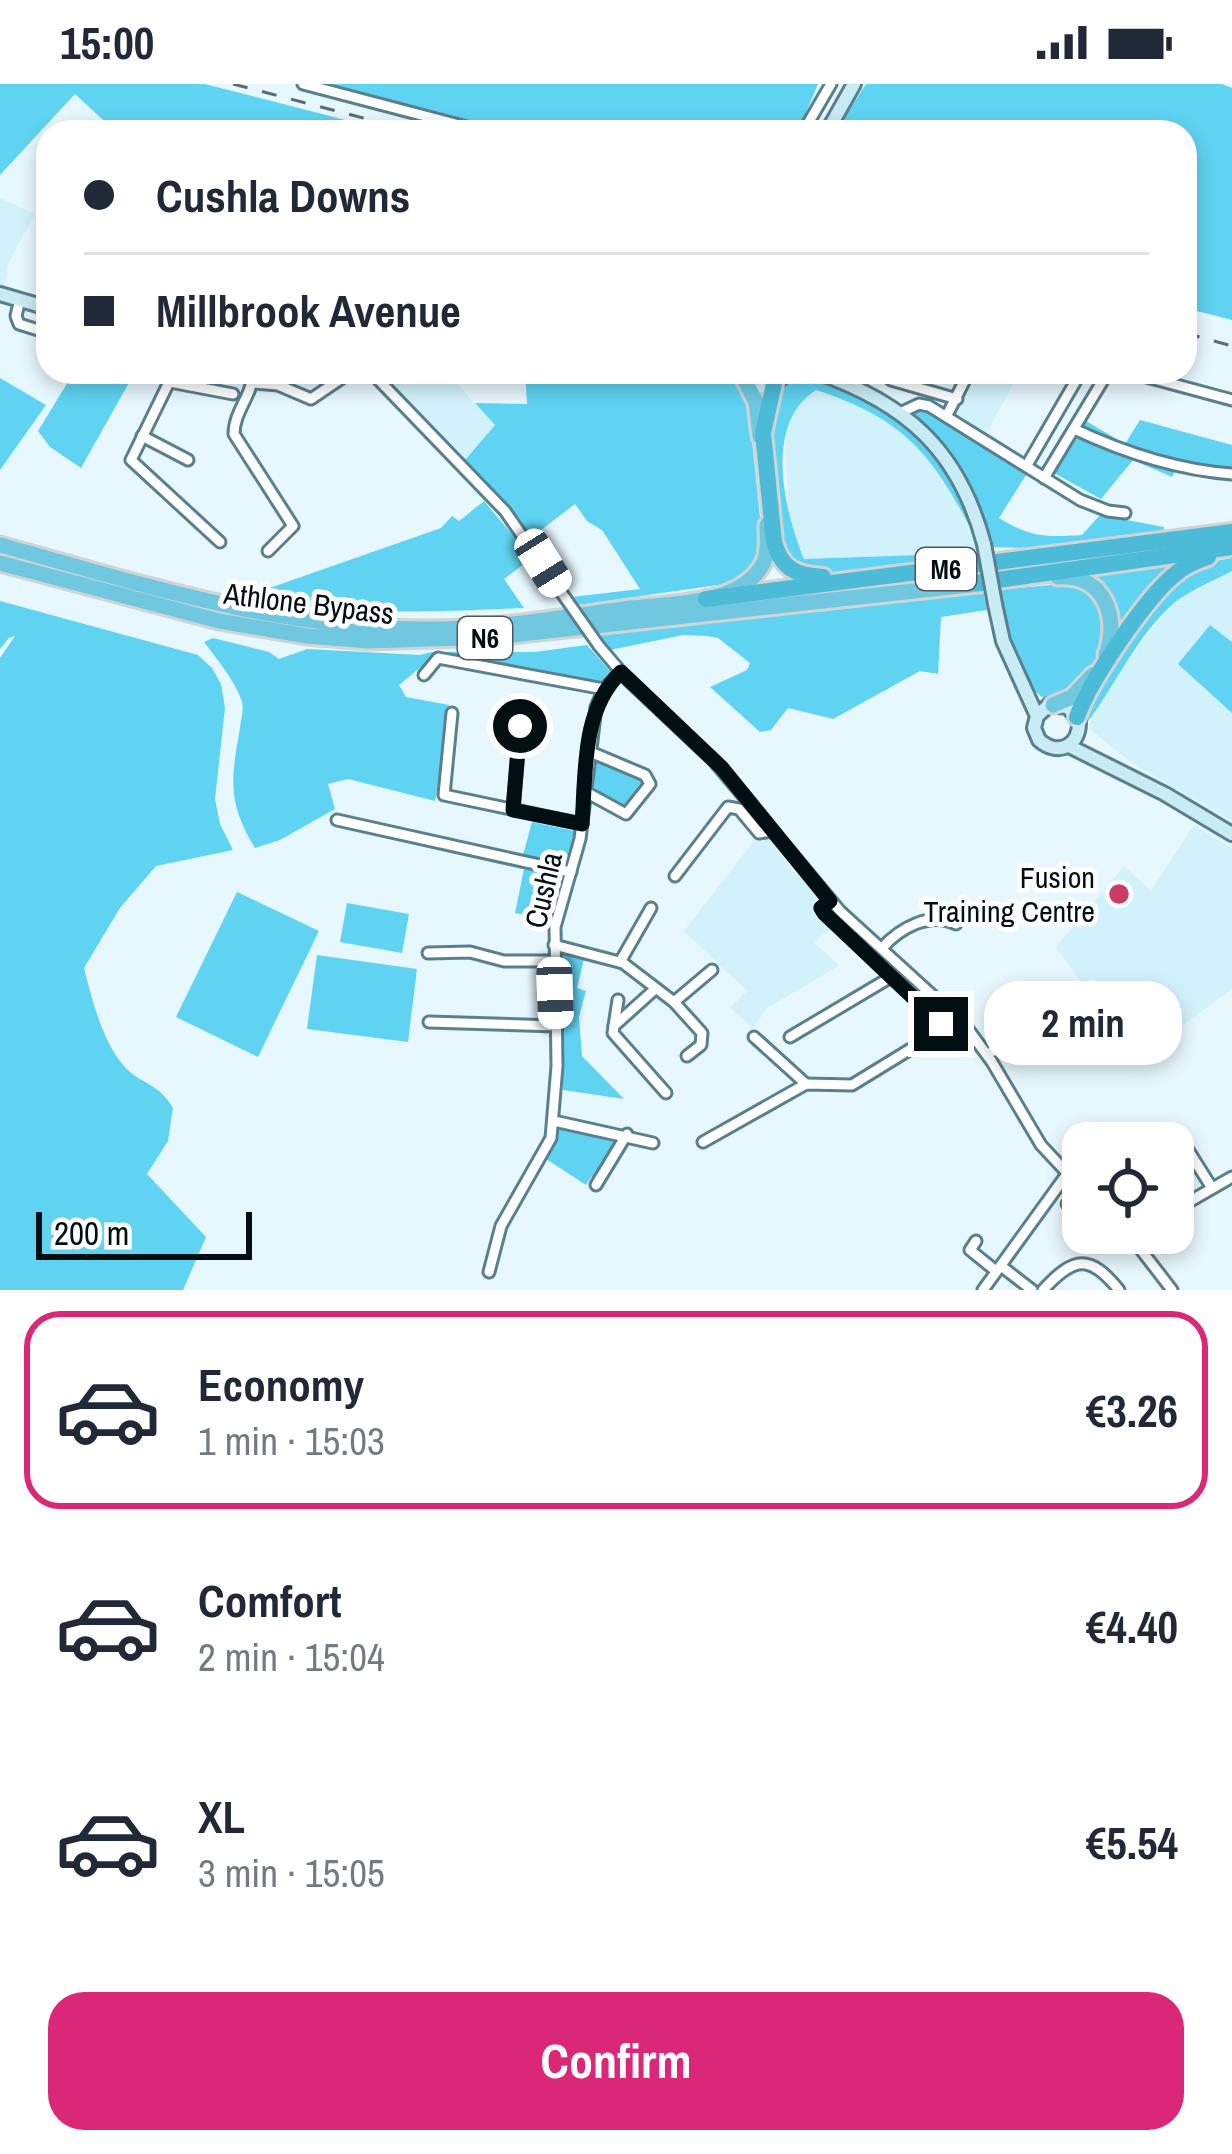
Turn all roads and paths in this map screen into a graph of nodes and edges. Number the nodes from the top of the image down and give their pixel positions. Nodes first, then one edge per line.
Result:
1 (304, 84) edge
2 (831, 84) edge
3 (854, 84) edge
4 (440, 120) edge
5 (810, 120) edge
6 (834, 120) edge
7 (0, 294) edge
8 (20, 299) junction
9 (36, 304) edge
10 (36, 329) edge
11 (169, 384) edge
12 (195, 384) edge
13 (250, 384) edge
14 (278, 384) edge
15 (333, 384) edge
16 (383, 384) edge
17 (745, 384) edge
18 (780, 384) edge
19 (850, 384) edge
20 (905, 384) edge
21 (964, 384) edge
22 (1074, 384) edge
23 (1101, 384) edge
24 (1173, 384) edge
25 (233, 394) dead end
26 (957, 399) junction
27 (1232, 400) edge
28 (902, 412) junction
29 (947, 415) junction
30 (1074, 429) junction
31 (142, 436) junction
32 (188, 460) dead end
33 (1027, 465) junction
34 (1232, 474) edge
35 (1044, 478) junction
36 (1125, 512) dead end
37 (1232, 532) edge
38 (220, 542) dead end
39 (0, 545) edge
40 (1232, 549) edge
41 (268, 550) dead end
42 (0, 563) edge
43 (850, 580) junction
44 (976, 583) junction
45 (706, 599) junction
46 (621, 672) junction
47 (424, 675) dead end
48 (1024, 686) junction
49 (604, 689) junction
50 (1051, 705) junction
51 (452, 713) dead end
52 (1037, 716) junction
53 (1078, 723) junction
54 (520, 726) dead end
55 (1069, 746) junction
56 (588, 751) junction
57 (1100, 761) junction
58 (584, 791) junction
59 (513, 810) junction
60 (337, 820) dead end
61 (582, 824) junction
62 (772, 831) junction
63 (1232, 834) edge
64 (571, 872) junction
65 (674, 875) dead end
66 (830, 901) junction
67 (651, 908) dead end
68 (956, 924) dead end
69 (554, 945) junction
70 (882, 949) junction
71 (428, 953) dead end
72 (553, 961) junction
73 (620, 962) junction
74 (712, 970) dead end
75 (891, 977) junction
76 (654, 990) junction
77 (618, 1000) dead end
78 (674, 1002) junction
79 (429, 1022) dead end
80 (556, 1026) junction
81 (614, 1026) junction
82 (1098, 1029) junction
83 (754, 1037) dead end
84 (790, 1037) dead end
85 (1063, 1051) dead end
86 (987, 1054) junction
87 (1125, 1054) dead end
88 (687, 1056) dead end
89 (806, 1084) junction
90 (666, 1093) dead end
91 (554, 1121) junction
92 (627, 1134) junction
93 (703, 1142) dead end
94 (653, 1143) dead end
95 (1194, 1160) edge
96 (1062, 1168) edge
97 (1231, 1174) edge
98 (1062, 1181) edge
99 (596, 1185) dead end
100 (1212, 1188) junction
101 (1194, 1199) edge
102 (976, 1241) dead end
103 (1145, 1254) edge
104 (998, 1268) junction
105 (489, 1272) dead end
106 (983, 1290) edge
107 (1032, 1290) edge
108 (1043, 1290) edge
109 (1119, 1290) edge
110 (1172, 1290) edge

1 - 4 street
2 - 5 street
3 - 6 main road
7 - 8 main road
8 - 9 main road
8 - 10 street
11 - 31 street
12 - 25 street
13 - 41 street
14 - 15 street
16 - 46 street, bridge
17 - 45 highway
18 - 43 highway
19 - 28 main road
20 - 26 street
21 - 26 street
22 - 33 street
23 - 30 street
24 - 27 street
26 - 29 street
28 - 29 street
28 - 48 main road, bridge
29 - 33 street
30 - 34 street
30 - 35 street
31 - 32 street
31 - 38 street
33 - 35 street
35 - 36 street
37 - 43 highway, M6
39 - 45 highway, Athlone Bypass / N6
40 - 44 highway, M6
40 - 53 highway
42 - 44 highway, Athlone Bypass / N6
43 - 45 highway, M6
44 - 50 highway, Athlone Bypass
46 - 49 street
46 - 62 street
47 - 49 street
48 - 50 main road
48 - 52 main road
49 - 56 street, Cushla
50 - 52 main road
50 - 53 main road
51 - 59 street
52 - 55 main road
53 - 55 main road
53 - 57 main road
54 - 59 street
55 - 57 main road
56 - 58 street, Cushla
56 - 58 street
57 - 63 main road
58 - 61 street, Cushla
59 - 61 street
60 - 64 street
61 - 64 street, Cushla
62 - 65 street
62 - 66 street
64 - 69 street, Cushla
66 - 70 street
66 - 75 street
67 - 73 street
68 - 70 street
69 - 72 street, Cushla
69 - 73 street
70 - 86 street
71 - 72 street
72 - 80 street, Cushla
73 - 76 street
74 - 78 street
75 - 84 street
75 - 89 street
76 - 78 street
76 - 81 street
77 - 81 street
78 - 88 street
79 - 80 street
80 - 91 street, Cushla
81 - 90 street
82 - 85 street
82 - 86 street
82 - 87 street
83 - 89 street
86 - 96 street
89 - 93 street
91 - 92 street
91 - 105 street, Cushla
92 - 94 street
92 - 99 street
95 - 100 street
97 - 100 street
98 - 104 street
100 - 101 street
102 - 104 street
103 - 110 street
104 - 106 street
104 - 107 street
108 - 109 street

